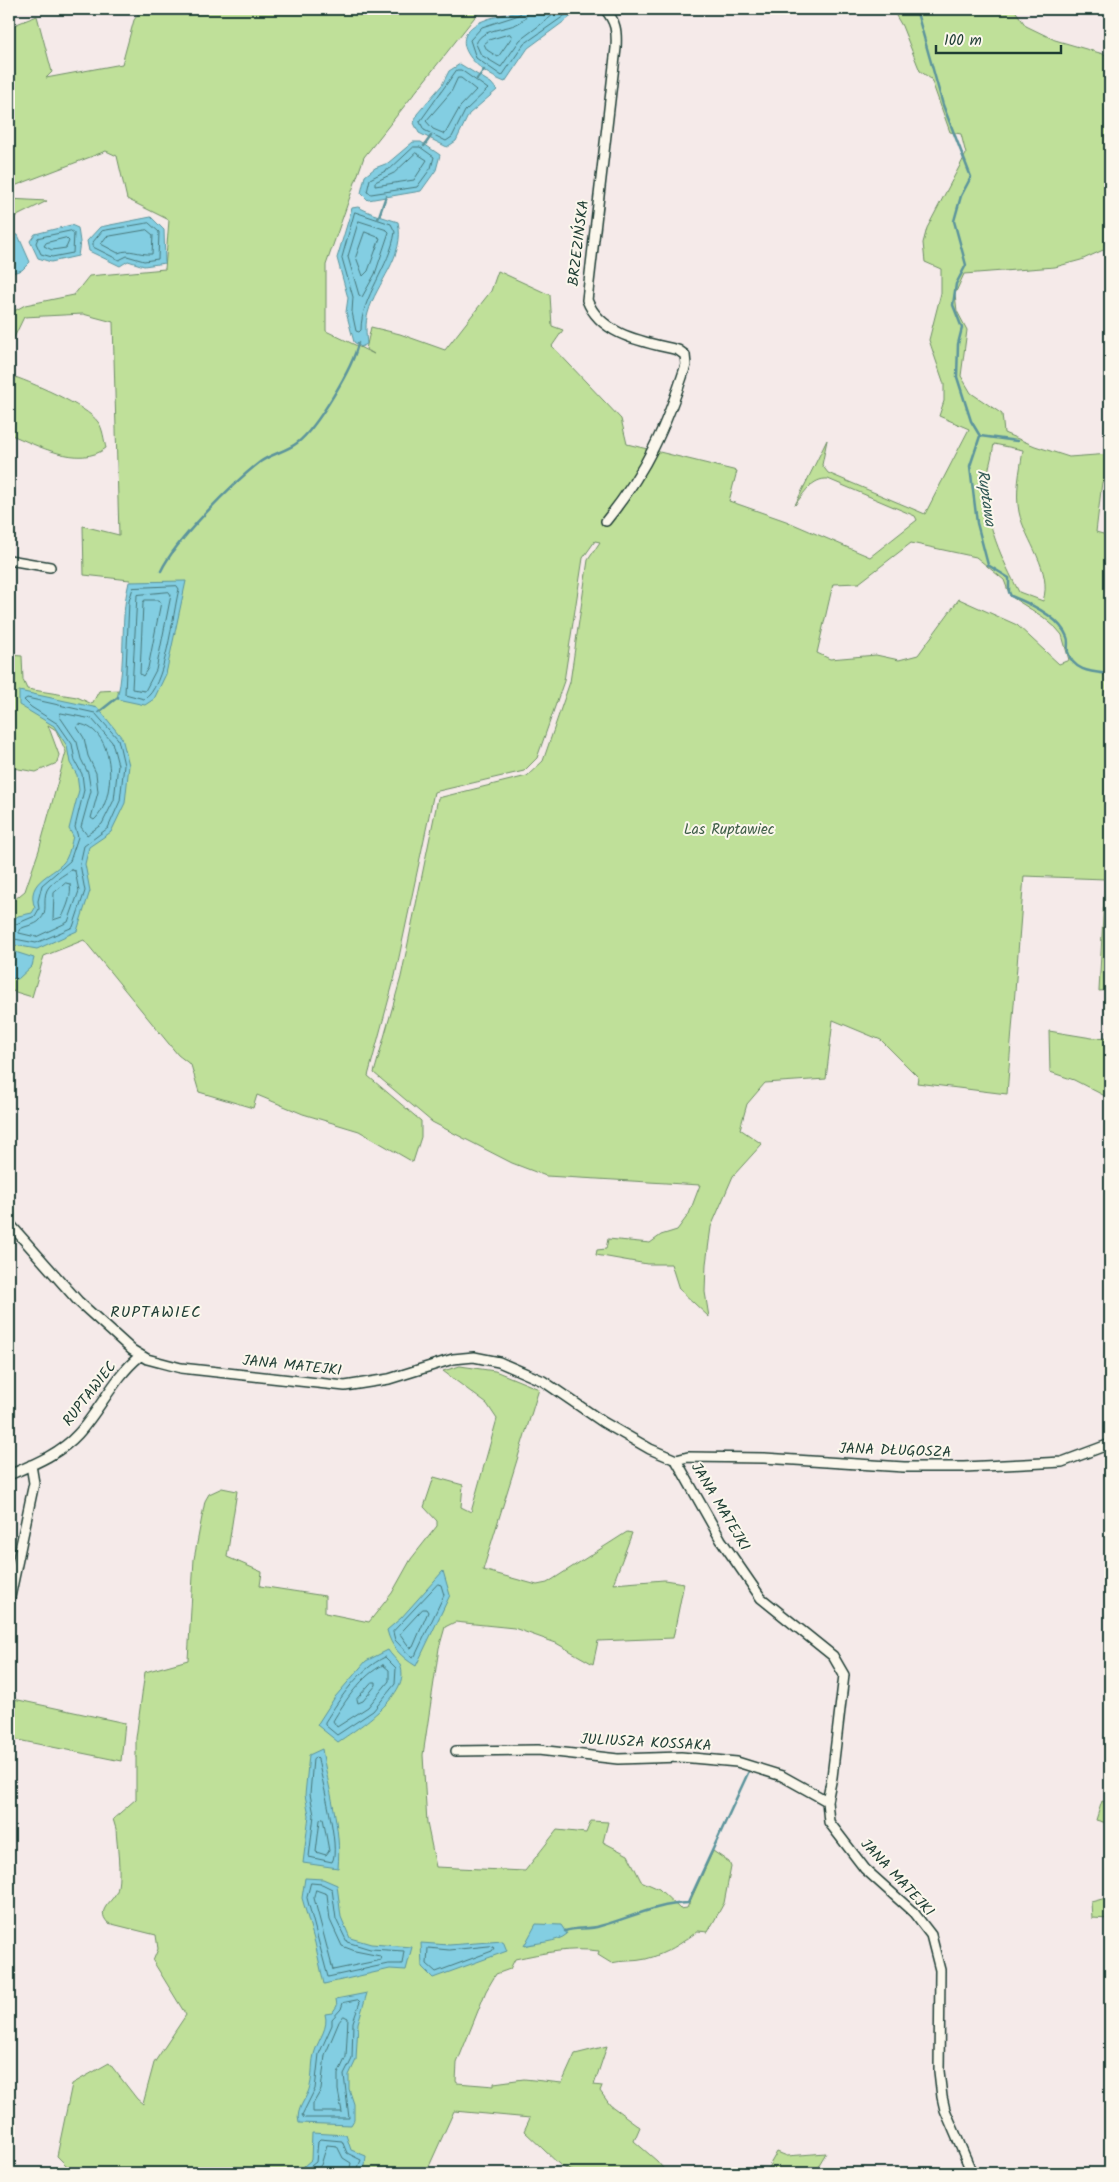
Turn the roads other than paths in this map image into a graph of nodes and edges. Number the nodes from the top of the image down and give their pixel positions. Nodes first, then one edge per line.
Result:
1 (605, 9) edge
2 (606, 521) dead end
3 (9, 560) edge
4 (50, 567) dead end
5 (9, 1223) edge
6 (140, 1356) junction
7 (1110, 1444) edge
8 (676, 1460) junction
9 (31, 1465) junction
10 (9, 1475) edge
11 (9, 1602) edge
12 (456, 1751) dead end
13 (827, 1801) junction
14 (972, 2173) edge

1 - 2 street, BRZEZIŃSKA
3 - 4 street
5 - 6 street, JANA MATEJKI
6 - 8 street, JANA MATEJKI
6 - 9 street, RUPTAWIEC
7 - 8 street, JANA DŁUGOSZA
8 - 13 street, JANA MATEJKI
9 - 10 street, RUPTAWIEC
9 - 11 street
12 - 13 street, JULIUSZA KOSSAKA
13 - 14 street, JANA MATEJKI

